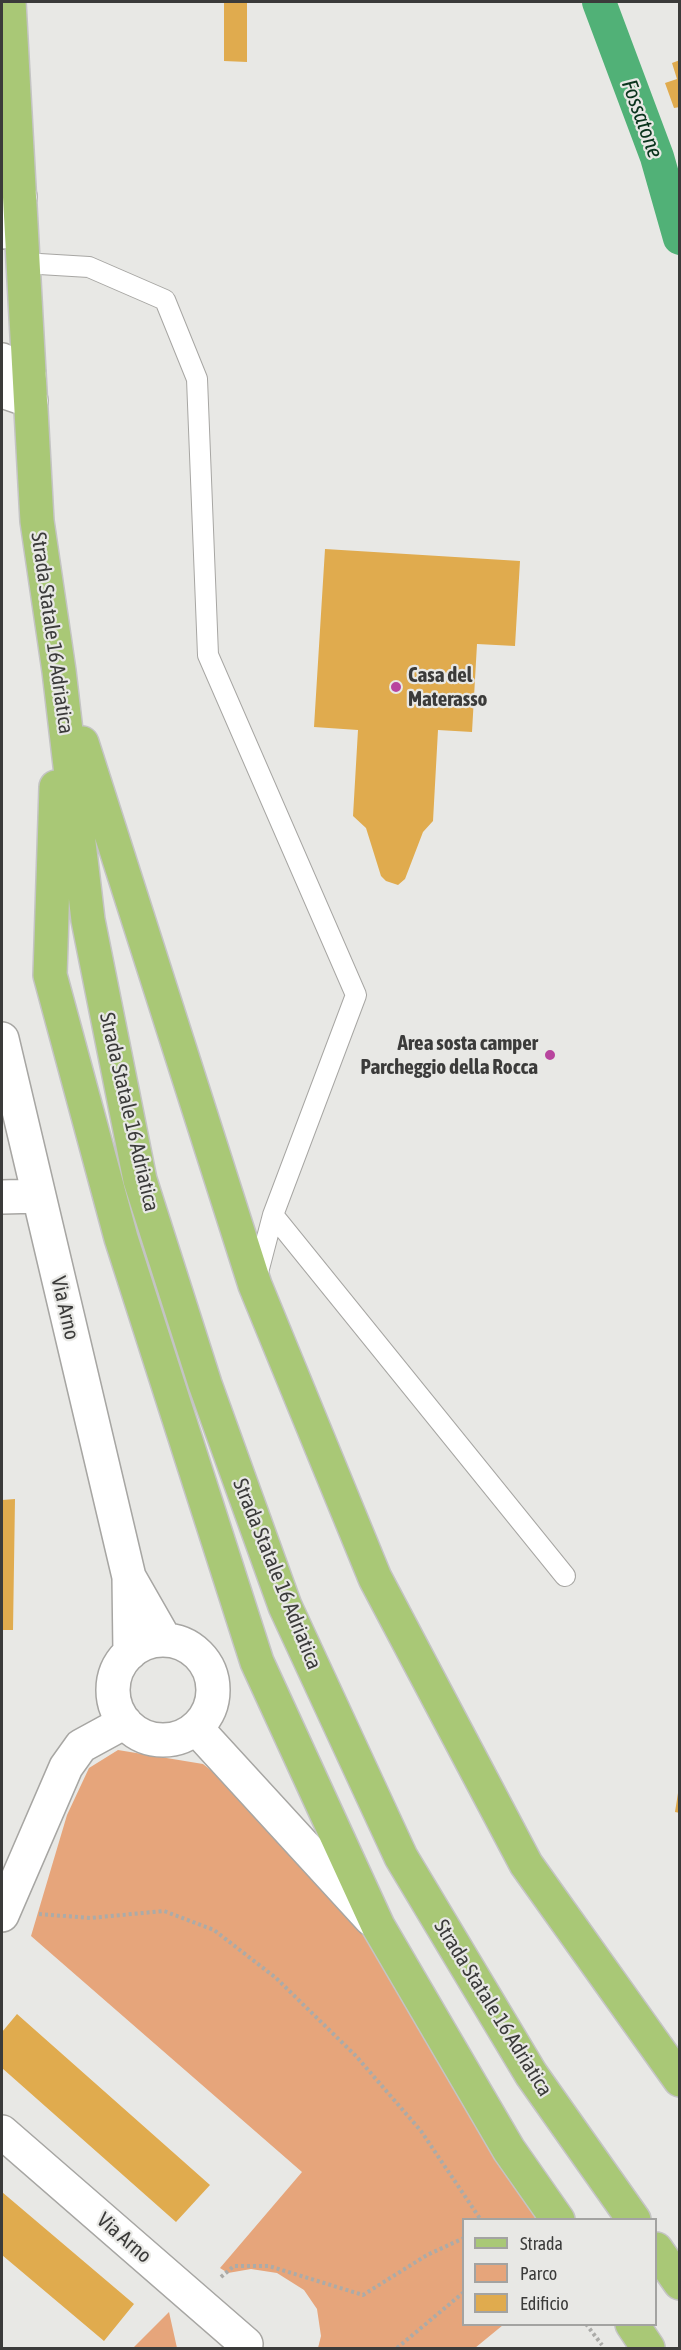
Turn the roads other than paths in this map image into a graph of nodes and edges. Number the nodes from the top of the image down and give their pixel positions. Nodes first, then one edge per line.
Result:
1 (9, 2) edge
2 (20, 197) junction
3 (2, 232) edge
4 (23, 263) junction
5 (16, 382) edge
6 (59, 671) junction
7 (2, 1039) edge
8 (39, 1196) junction
9 (2, 1197) edge
10 (273, 1215) junction
11 (255, 1285) junction
12 (565, 1576) dead end
13 (129, 1577) junction
14 (165, 1640) junction
15 (130, 1653) junction
16 (125, 1722) junction
17 (196, 1728) junction
18 (2, 1915) edge
19 (378, 1926) junction
20 (680, 2080) edge
21 (2, 2132) edge
22 (557, 2218) edge
23 (633, 2218) edge
24 (657, 2250) edge
25 (680, 2283) edge
26 (633, 2326) edge
27 (246, 2344) dead end
28 (648, 2349) edge

1 - 2 main road, Strada Statale 16 Adriatica
2 - 3 street
2 - 4 main road, Strada Statale 16 Adriatica
4 - 5 main road, Strada Statale 16 Adriatica
4 - 10 lane
5 - 6 main road, Strada Statale 16 Adriatica
6 - 11 main road
6 - 19 main road
6 - 23 main road, Strada Statale 16 Adriatica
7 - 8 street, Via Arno
8 - 9 street
8 - 13 street, Via Arno
10 - 11 lane
10 - 12 lane
11 - 20 main road
13 - 14 street
13 - 15 street
14 - 15 street
14 - 17 street
15 - 16 street
16 - 17 street
16 - 18 street
17 - 19 street
19 - 22 main road
21 - 27 street, Via Arno
24 - 25 main road
26 - 28 main road

